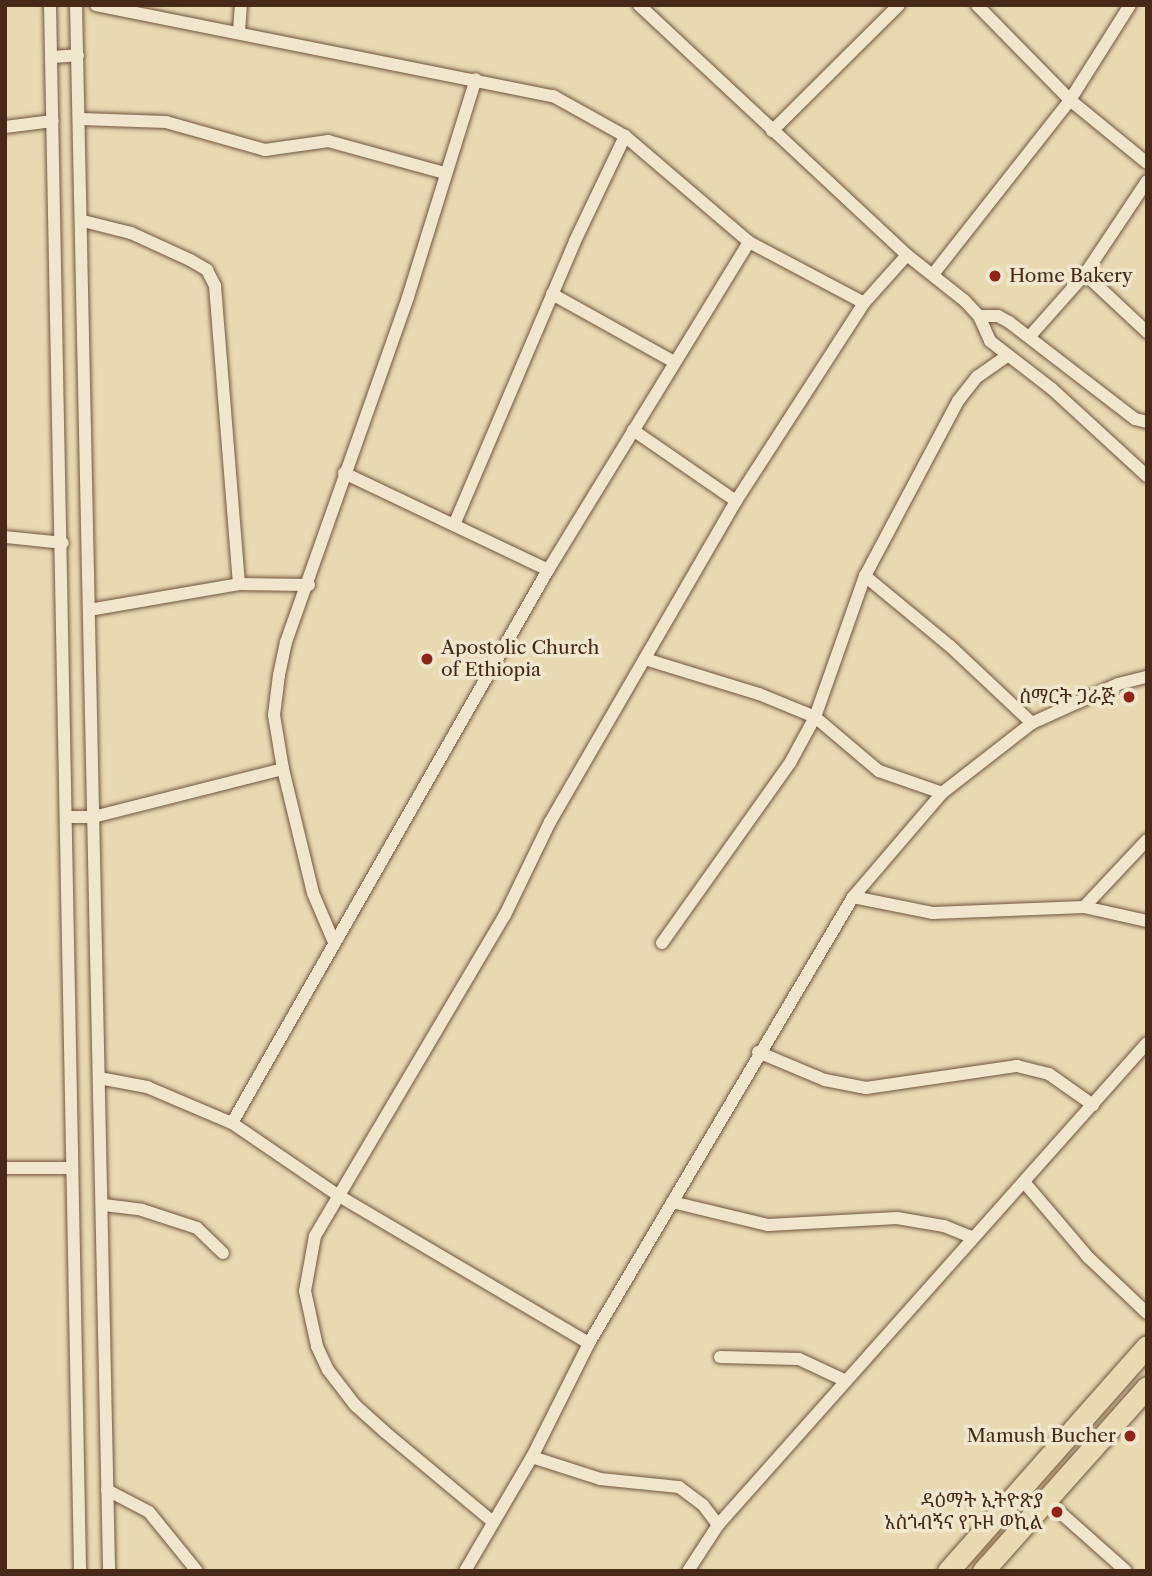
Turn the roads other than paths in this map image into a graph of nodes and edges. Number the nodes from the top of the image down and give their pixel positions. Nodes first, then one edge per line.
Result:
1 (50, 5) edge
2 (76, 5) edge
3 (96, 5) edge
4 (241, 5) edge
5 (639, 5) edge
6 (900, 5) edge
7 (976, 5) edge
8 (1130, 5) edge
9 (239, 32) junction
10 (78, 55) junction
11 (52, 57) junction
12 (476, 79) junction
13 (1070, 100) junction
14 (81, 119) junction
15 (53, 121) junction
16 (5, 127) edge
17 (772, 131) junction
18 (625, 136) junction
19 (1147, 163) edge
20 (445, 173) junction
21 (1147, 181) edge
22 (83, 222) junction
23 (749, 242) junction
24 (907, 255) junction
25 (934, 273) junction
26 (1085, 274) junction
27 (552, 294) junction
28 (864, 303) junction
29 (979, 316) junction
30 (1147, 331) edge
31 (1030, 336) junction
32 (1007, 356) junction
33 (674, 362) junction
34 (1147, 422) edge
35 (633, 430) junction
36 (344, 473) junction
37 (1147, 476) edge
38 (736, 501) junction
39 (454, 525) junction
40 (5, 537) edge
41 (63, 543) junction
42 (548, 570) junction
43 (865, 576) junction
44 (239, 584) junction
45 (309, 585) junction
46 (89, 610) junction
47 (645, 659) junction
48 (1147, 677) edge
49 (816, 717) junction
50 (1032, 723) junction
51 (283, 769) junction
52 (942, 793) junction
53 (66, 817) junction
54 (93, 817) junction
55 (1147, 840) edge
56 (853, 897) junction
57 (1084, 908) junction
58 (1147, 921) edge
59 (333, 940) junction
60 (662, 943) dead end
61 (1147, 1043) edge
62 (758, 1052) junction
63 (99, 1078) junction
64 (1093, 1104) junction
65 (232, 1123) junction
66 (5, 1168) edge
67 (70, 1168) junction
68 (1024, 1182) junction
69 (339, 1196) junction
70 (672, 1202) junction
71 (104, 1205) junction
72 (973, 1238) junction
73 (223, 1253) dead end
74 (1147, 1313) edge
75 (589, 1343) junction
76 (1147, 1346) edge
77 (720, 1357) dead end
78 (846, 1381) junction
79 (1147, 1387) edge
80 (531, 1457) junction
81 (107, 1490) junction
82 (1045, 1499) junction
83 (493, 1522) junction
84 (719, 1525) junction
85 (80, 1571) edge
86 (109, 1571) edge
87 (197, 1571) edge
88 (465, 1571) edge
89 (688, 1571) edge
90 (948, 1571) edge
91 (982, 1571) edge
92 (1126, 1571) edge

1 - 11 street
2 - 10 street
3 - 9 street
4 - 9 street
5 - 17 street
6 - 17 street
7 - 13 street
8 - 13 street
9 - 12 street
10 - 11 street
10 - 14 street
11 - 15 street
12 - 18 street
12 - 20 street
13 - 19 street
13 - 25 street
14 - 20 street
14 - 22 street
15 - 16 street
15 - 41 street
17 - 24 street
18 - 23 street
18 - 27 street
20 - 36 street
21 - 26 street
22 - 44 street
22 - 46 street
23 - 28 street
23 - 33 street
24 - 25 street
24 - 28 street
25 - 29 street
26 - 30 street
26 - 31 street
27 - 33 street
27 - 39 street
28 - 38 street
29 - 31 street
29 - 32 street
31 - 34 street
32 - 37 street
32 - 43 street
33 - 35 street
35 - 38 street
35 - 42 street
36 - 39 street
36 - 45 street
38 - 47 street
39 - 42 street
40 - 41 street
41 - 53 street
42 - 59 street
43 - 49 street
43 - 50 street
44 - 45 street
44 - 46 street
45 - 51 street
46 - 54 street
47 - 49 street
47 - 69 street
48 - 50 street
49 - 52 street
49 - 60 street
50 - 52 street
51 - 54 street
51 - 59 street
52 - 56 street
53 - 54 street
53 - 67 street
54 - 63 street
55 - 57 street
56 - 57 street
56 - 62 street
57 - 58 street
59 - 65 street
61 - 64 street
62 - 64 street
62 - 70 street
63 - 65 street
63 - 71 street
64 - 68 street
65 - 69 street
66 - 67 street
67 - 85 street
68 - 72 street
68 - 74 street
69 - 75 street
69 - 83 street
70 - 72 street
70 - 75 street
71 - 73 street
71 - 81 street
72 - 78 street
75 - 80 street
76 - 90 main road
77 - 78 street
78 - 84 street
79 - 82 main road
80 - 83 street
80 - 84 street
81 - 86 street
81 - 87 street
82 - 91 main road
82 - 92 street
83 - 88 street
84 - 89 street

